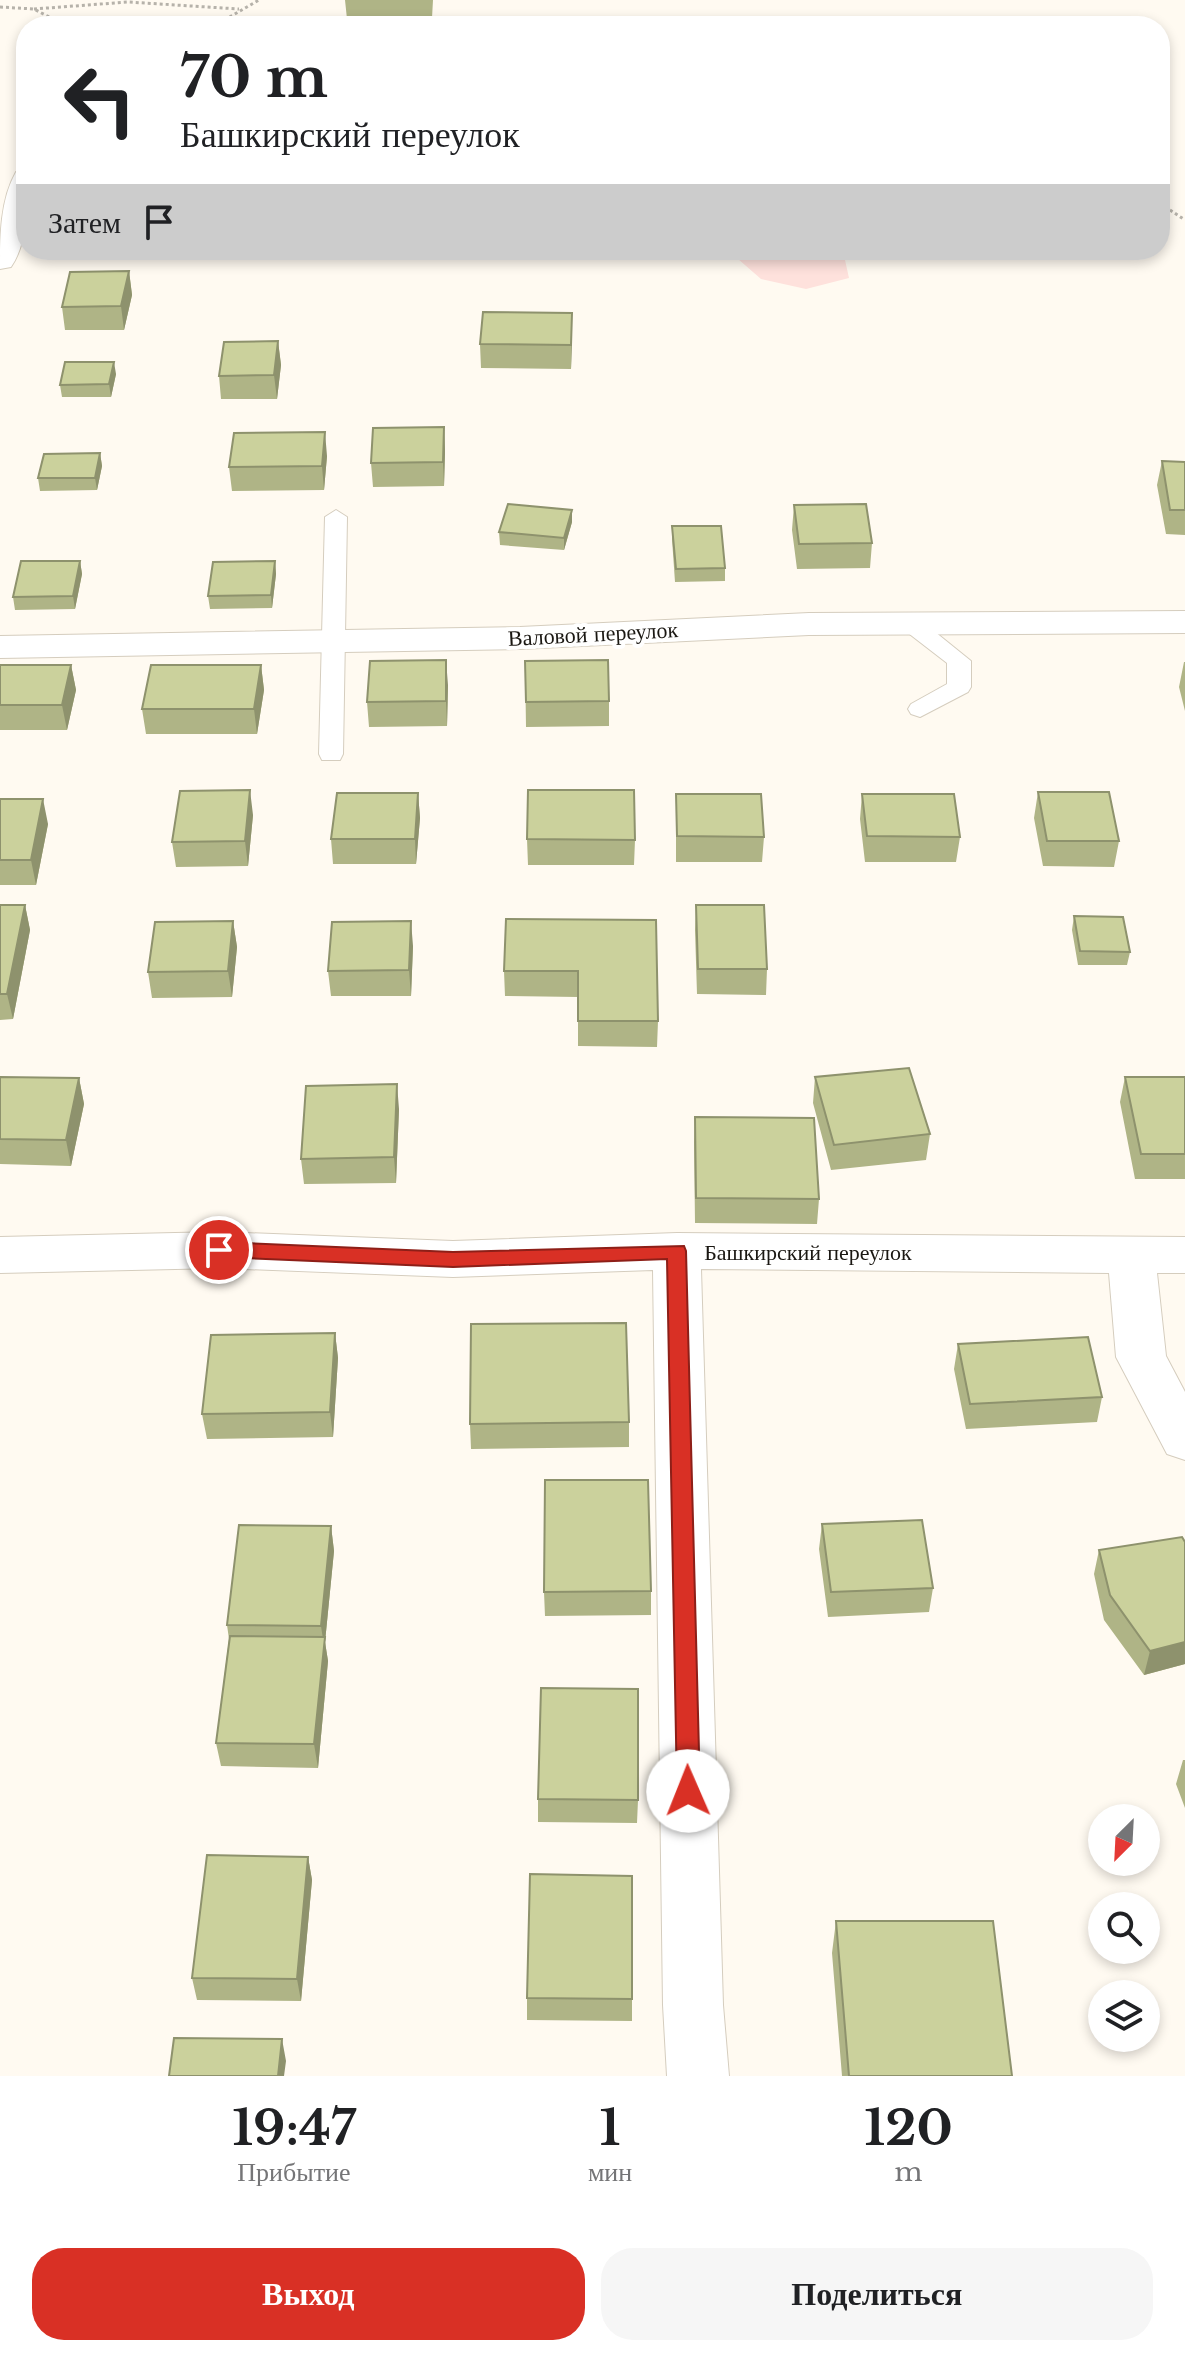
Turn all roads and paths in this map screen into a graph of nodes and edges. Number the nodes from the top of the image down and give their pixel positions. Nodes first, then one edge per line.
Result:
1 (139, 0) edge
2 (259, 0) edge
3 (128, 2) junction
4 (0, 7) edge
5 (34, 9) junction
6 (239, 9) junction
7 (47, 16) edge
8 (229, 16) edge
9 (16, 210) edge
10 (1170, 210) dead end
11 (1185, 220) edge
12 (0, 260) edge
13 (336, 517) dead end
14 (1185, 622) edge
15 (911, 624) junction
16 (335, 640) junction
17 (0, 647) edge
18 (920, 709) dead end
19 (331, 754) dead end
20 (677, 1251) junction
21 (1131, 1254) junction
22 (0, 1255) edge
23 (1185, 1255) edge
24 (1185, 1439) edge
25 (698, 2076) edge

1 - 3 path
2 - 6 path
3 - 5 path
3 - 6 path
4 - 5 path
5 - 7 path
6 - 8 path
9 - 12 street
10 - 11 path
13 - 16 lane
14 - 15 street, Валовой переулок
15 - 16 street, Валовой переулок
15 - 18 lane
16 - 17 street, Валовой переулок
16 - 19 lane
20 - 21 street, Башкирский переулок
20 - 22 street, Башкирский переулок
20 - 25 street
21 - 23 street, Башкирский переулок
21 - 24 street

